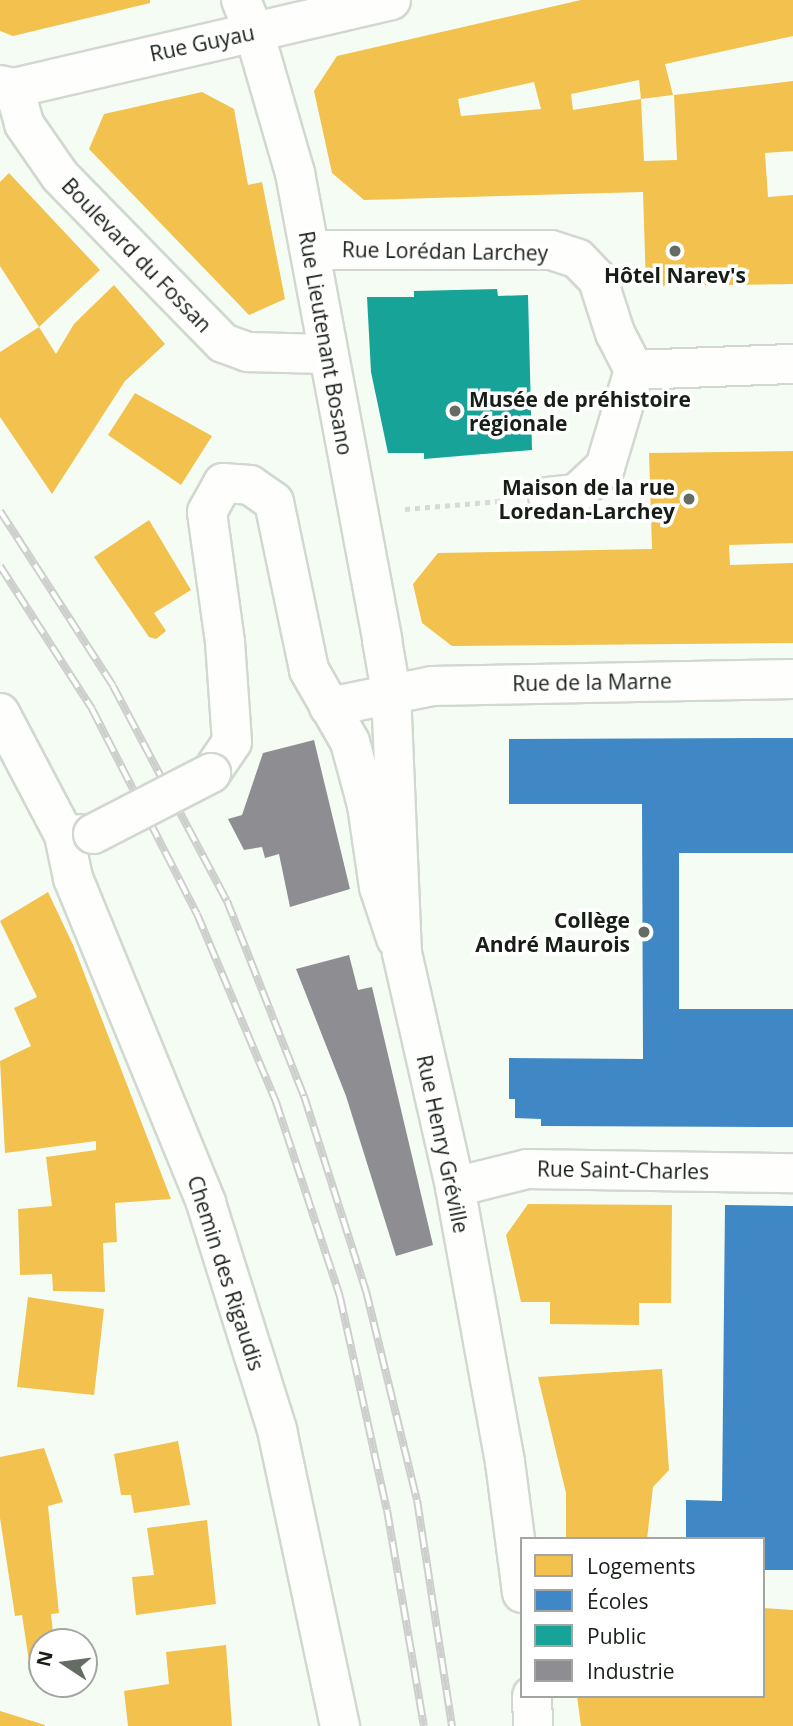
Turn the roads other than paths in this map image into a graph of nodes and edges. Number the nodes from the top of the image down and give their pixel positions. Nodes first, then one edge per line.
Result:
1 (391, 0) edge
2 (248, 16) edge
3 (7, 86) edge
4 (310, 250) junction
5 (325, 354) junction
6 (793, 364) edge
7 (634, 370) junction
8 (548, 497) road end
9 (793, 678) edge
10 (391, 692) junction
11 (329, 707) junction
12 (0, 713) edge
13 (78, 835) junction
14 (402, 953) junction
15 (793, 1173) edge
16 (455, 1186) junction
17 (520, 1578) edge
18 (532, 1698) edge
19 (340, 1726) edge
20 (533, 1726) edge

1 - 2 street, Rue Guyau
2 - 3 street, Rue Guyau
2 - 4 street, Rue Lieutenant Bosano
3 - 5 street, Boulevard du Fossan
4 - 5 street, Rue Lieutenant Bosano
4 - 7 street, Rue Lorédan Larchey
5 - 10 street, Rue Lieutenant Bosano
6 - 7 street
7 - 8 street
9 - 10 street, Rue de la Marne
10 - 11 street, Rue de la Marne
10 - 14 street, Rue Henry Gréville
11 - 13 street, bridge
11 - 14 street
12 - 13 street, Chemin des Rigaudis
13 - 19 street, Chemin des Rigaudis
14 - 16 street, Rue Henry Gréville
15 - 16 street, Rue Saint-Charles
16 - 17 street, Rue Henry Gréville
18 - 20 street

